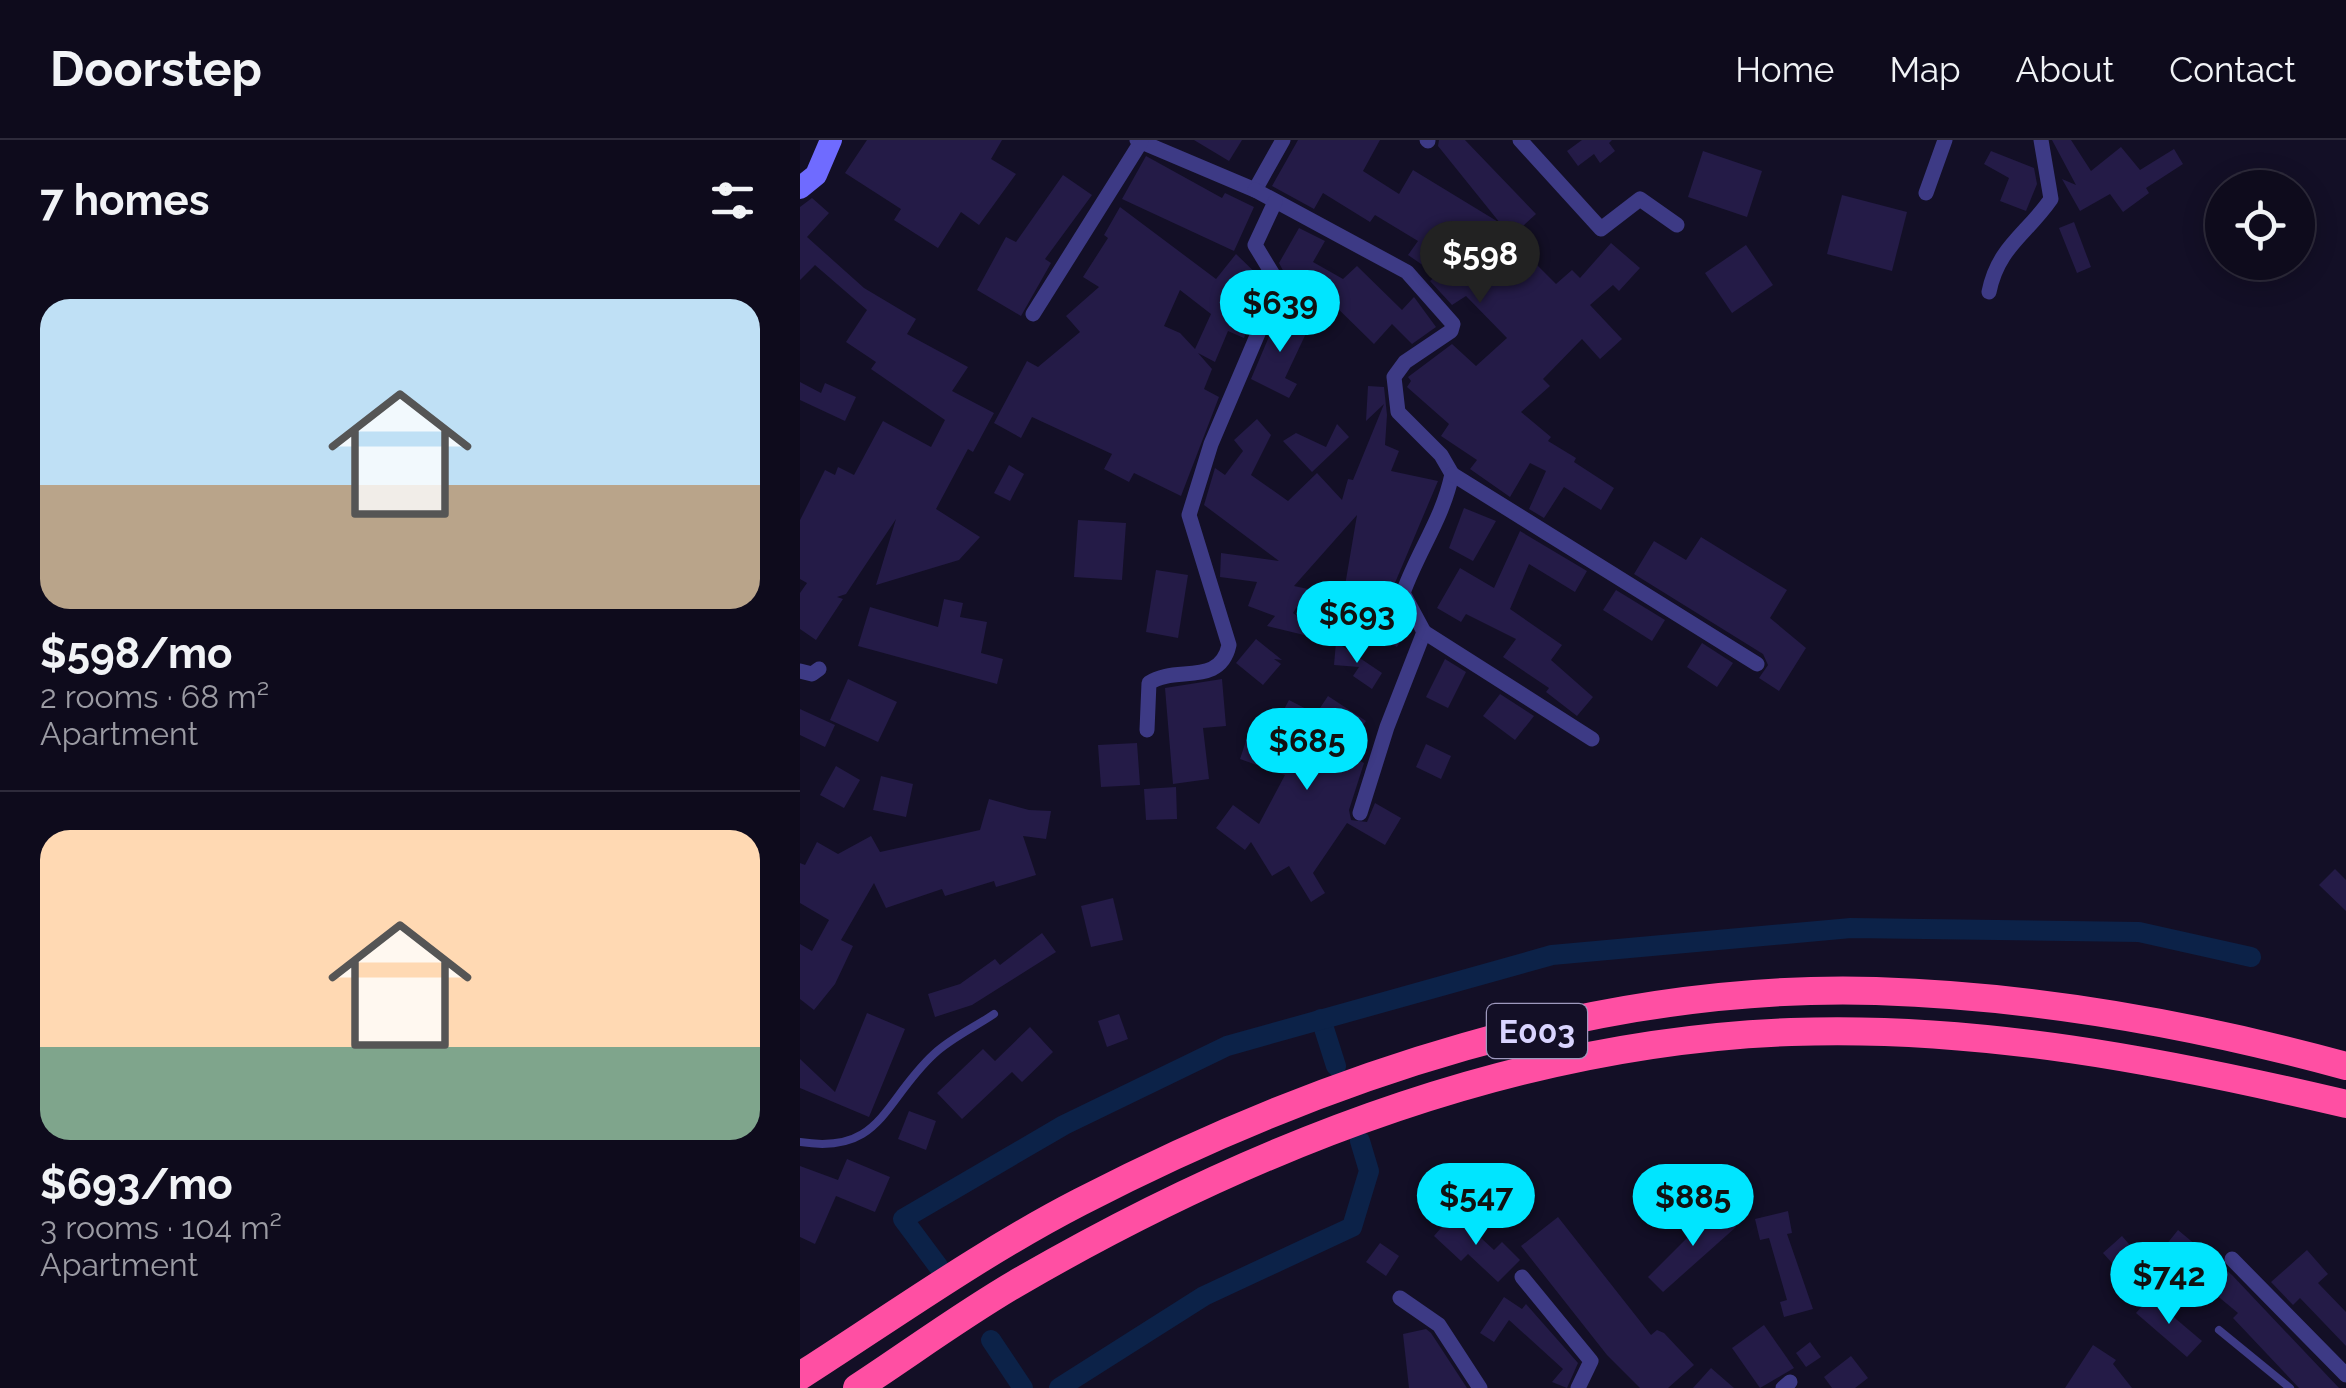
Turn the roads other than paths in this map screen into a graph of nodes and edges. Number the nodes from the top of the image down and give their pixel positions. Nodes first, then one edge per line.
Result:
1 (831, 140) edge
2 (1284, 140) edge
3 (1520, 140) edge
4 (1945, 140) edge
5 (2041, 140) edge
6 (1139, 141) edge
7 (800, 188) edge
8 (1255, 190) junction
9 (1926, 193) dead end
10 (1275, 202) junction
11 (1677, 225) dead end
12 (1989, 292) dead end
13 (1033, 314) dead end
14 (1452, 474) junction
15 (1424, 632) junction
16 (1757, 664) dead end
17 (819, 669) dead end
18 (800, 672) edge
19 (1147, 730) dead end
20 (1592, 740) dead end
21 (1360, 812) dead end
22 (994, 1014) dead end
23 (2346, 1066) edge
24 (2346, 1104) edge
25 (800, 1142) edge
26 (2232, 1260) dead end
27 (1522, 1277) dead end
28 (1400, 1298) dead end
29 (2218, 1330) dead end
30 (2346, 1375) edge
31 (800, 1376) edge
32 (857, 1388) edge
33 (1480, 1388) edge
34 (1578, 1388) edge
35 (2290, 1388) edge

1 - 7 street
2 - 8 street
3 - 11 street
4 - 9 street
5 - 12 street
6 - 8 street
6 - 13 street
8 - 10 street
10 - 14 street
10 - 19 street
14 - 15 street
14 - 16 street
15 - 20 street
15 - 21 street
17 - 18 street
22 - 25 lane
23 - 31 highway, E003
24 - 32 highway, E003
26 - 30 street
27 - 34 street
28 - 33 street
29 - 35 lane

